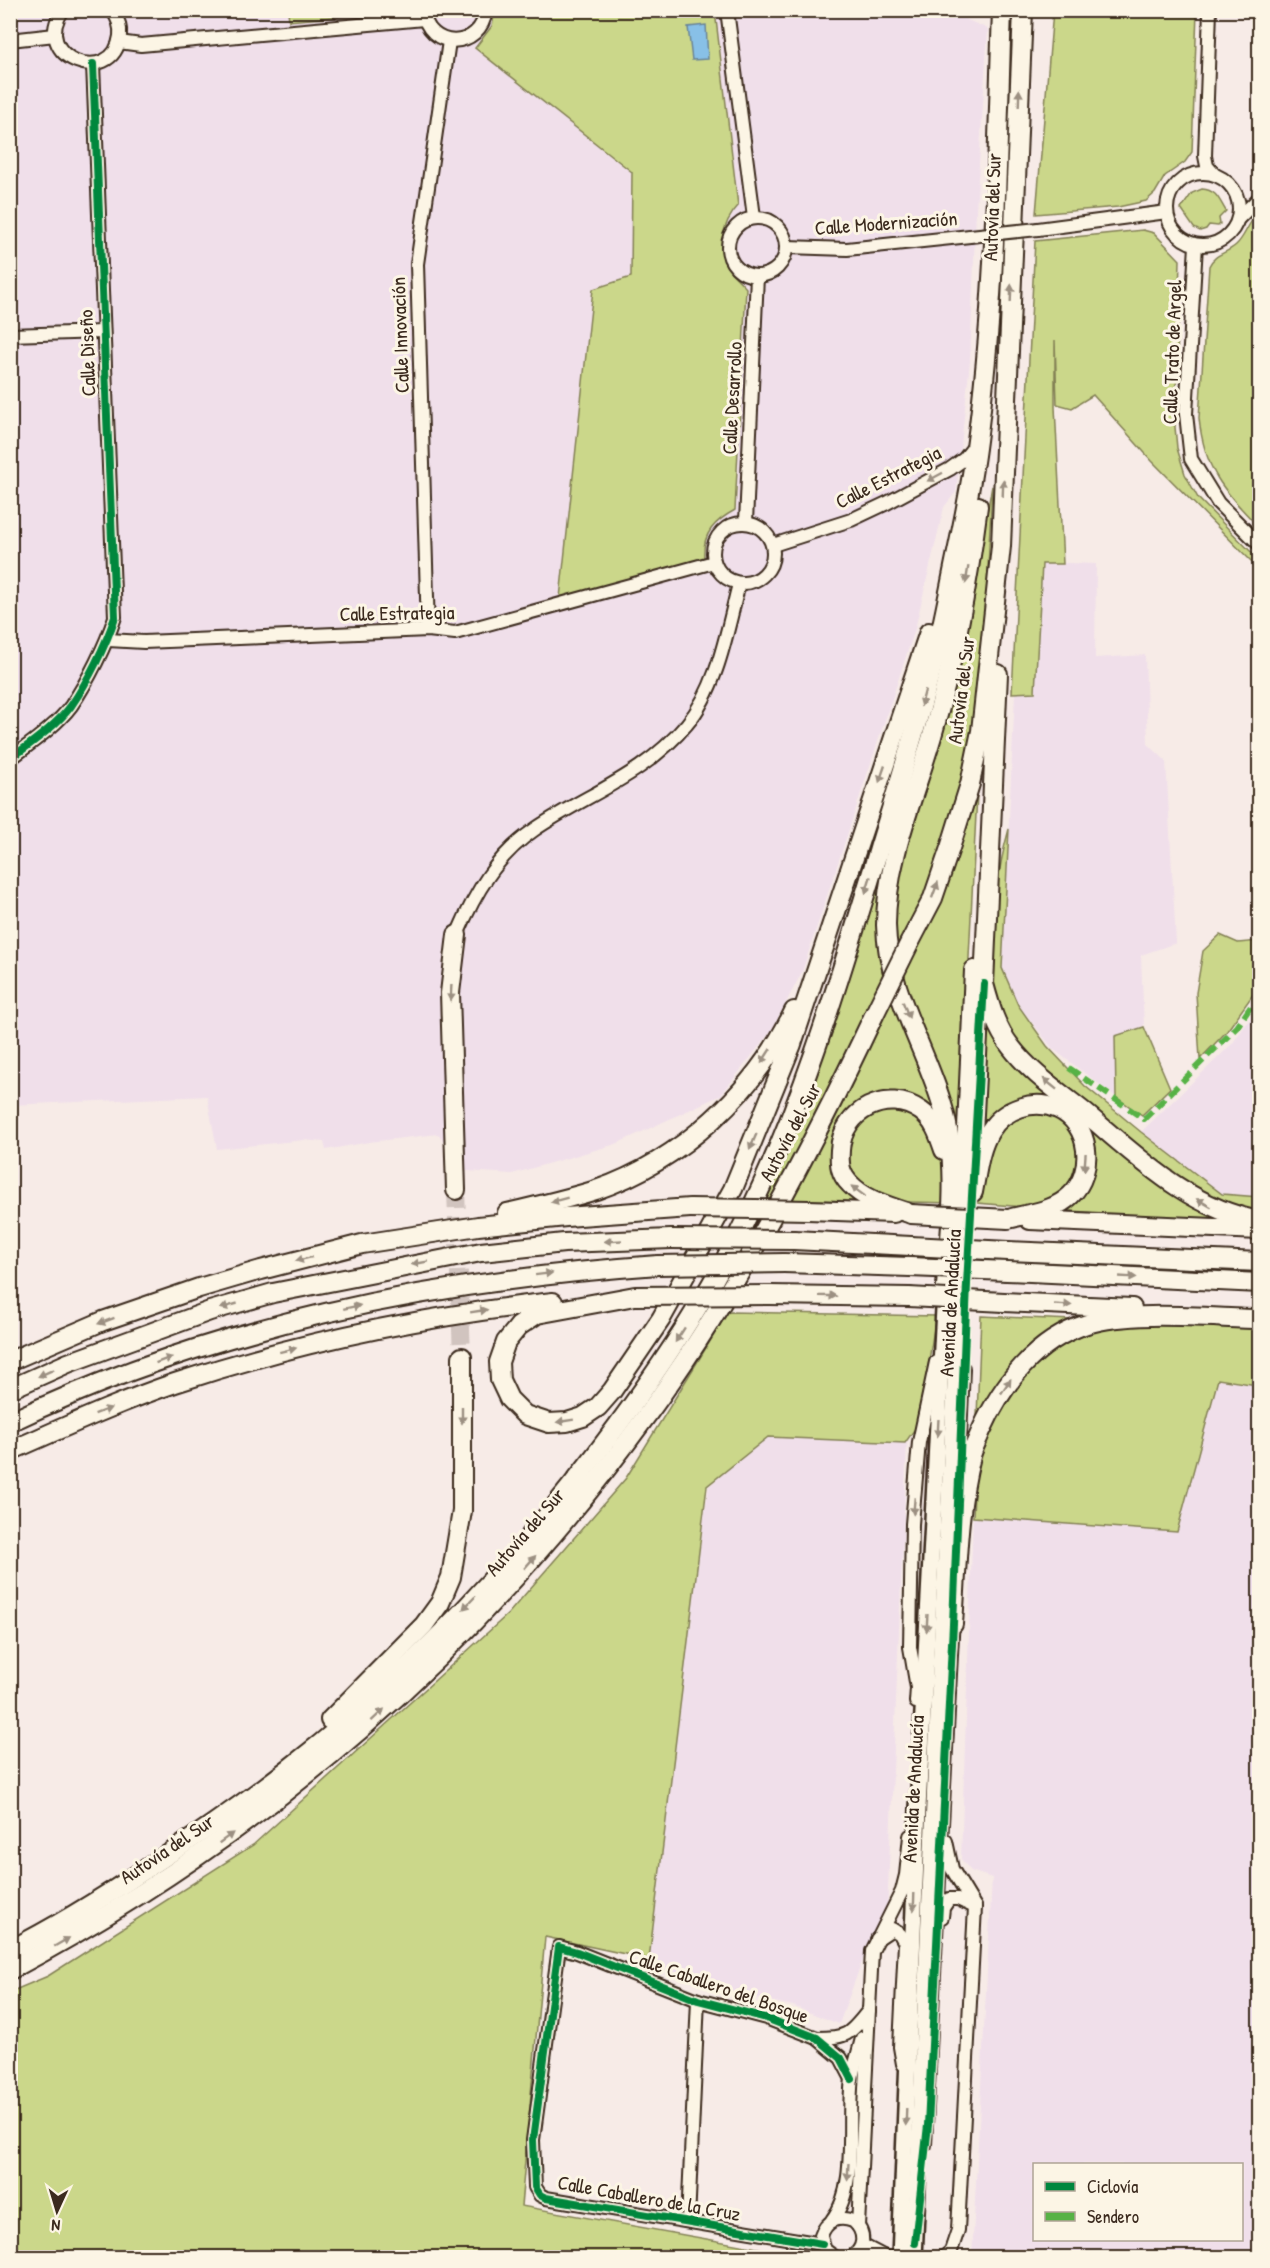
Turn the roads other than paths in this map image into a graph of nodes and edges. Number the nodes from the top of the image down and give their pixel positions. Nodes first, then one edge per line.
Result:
1 (63, 10) edge
2 (112, 10) edge
3 (486, 10) edge
4 (727, 10) edge
5 (1002, 10) edge
6 (1023, 10) edge
7 (1210, 10) edge
8 (424, 15) edge
9 (55, 35) junction
10 (10, 40) edge
11 (449, 41) junction
12 (119, 42) junction
13 (93, 64) junction
14 (1205, 156) junction
15 (1195, 174) junction
16 (1214, 174) junction
17 (1234, 189) junction
18 (1258, 197) edge
19 (1167, 212) junction
20 (754, 217) junction
21 (1238, 219) junction
22 (1196, 244) junction
23 (787, 247) junction
24 (757, 276) junction
25 (990, 318) junction
26 (102, 332) junction
27 (10, 335) edge
28 (977, 443) junction
29 (972, 477) junction
30 (746, 522) junction
31 (773, 544) junction
32 (1260, 545) edge
33 (1001, 546) junction
34 (714, 562) junction
35 (740, 584) junction
36 (428, 630) junction
37 (108, 639) junction
38 (998, 660) junction
39 (10, 759) edge
40 (457, 935) joint
41 (823, 949) junction
42 (984, 984) junction
43 (456, 1190) tunnel mouth
44 (974, 1192) junction
45 (911, 1214) junction
46 (1008, 1219) junction
47 (1260, 1221) edge
48 (1260, 1230) edge
49 (443, 1231) junction
50 (1260, 1262) edge
51 (1260, 1283) edge
52 (953, 1286) junction
53 (635, 1296) junction
54 (1260, 1317) edge
55 (944, 1325) junction
56 (462, 1357) tunnel mouth
57 (10, 1361) edge
58 (10, 1389) edge
59 (10, 1423) edge
60 (10, 1451) edge
61 (953, 1624) junction
62 (917, 1688) junction
63 (922, 1728) junction
64 (918, 1808) junction
65 (226, 1814) junction
66 (942, 1825) junction
67 (909, 1845) junction
68 (975, 1907) junction
69 (876, 1940) junction
70 (558, 1947) joint
71 (10, 1950) edge
72 (936, 1960) junction
73 (10, 1970) edge
74 (698, 2001) junction
75 (869, 2010) junction
76 (817, 2038) junction
77 (852, 2079) junction
78 (907, 2092) junction
79 (687, 2221) junction
80 (828, 2224) junction
81 (858, 2226) junction
82 (791, 2239) junction
83 (862, 2245) junction
84 (908, 2250) edge
85 (821, 2251) edge
86 (836, 2258) edge
87 (849, 2258) edge
88 (887, 2258) edge
89 (943, 2258) edge

1 - 9 street
2 - 12 street
3 - 11 street
4 - 20 street
5 - 25 highway, Autovía del Sur
33 -> 6 highway, Autovía del Sur
7 - 14 street
8 - 11 street
8 - 12 street
9 - 10 street
9 - 13 street
11 - 36 street, Calle Innovación
12 - 13 street
13 - 26 street, Calle Diseño
14 - 15 street
14 - 16 street
15 - 16 street
15 - 19 street
16 - 17 street
17 - 18 street
17 - 21 street
18 - 21 street
19 - 22 street
19 - 23 street, Calle Modernización, bridge
20 - 23 street
20 - 24 street
21 - 22 street
22 - 32 street, Calle Trato de Argel
23 - 24 street
24 - 30 street, Calle Desarrollo
25 - 28 highway, Autovía del Sur
25 -> 52 highway
26 - 27 street
26 - 37 street, Calle Diseño
28 - 29 highway, Autovía del Sur
28 -> 31 street, Calle Estrategia
29 -> 41 highway
29 -> 65 highway, Autovía del Sur
30 - 31 street
30 - 34 street
31 - 35 street
33 - 38 highway
73 -> 33 highway, Autovía del Sur, bridge
34 - 35 street
34 - 36 street, Calle Estrategia
35 - 40 street
36 - 37 street, Calle Estrategia
37 - 39 street, Calle Diseño
38 - 42 highway
38 - 52 highway
40 -> 43 highway
41 -> 49 highway
41 -> 53 highway
42 - 44 street, Avenida de Andalucía
47 -> 42 highway
44 -> 46 highway
44 - 61 street, Avenida de Andalucía
45 - 46 highway, bridge
45 - 49 highway, bridge
45 -> 52 highway
46 - 48 highway
49 -> 57 highway
50 -> 58 highway, bridge
59 -> 51 highway, bridge
52 - 55 main road, Avenida de Andalucía
52 - 84 main road, Avenida de Andalucía
53 -> 54 highway, bridge
60 -> 53 highway
61 -> 54 highway
55 -> 62 street
55 -> 63 main road, Avenida de Andalucía
56 -> 65 highway
61 - 66 street, Avenida de Andalucía
62 - 63 street
62 - 67 street
63 - 64 main road, Avenida de Andalucía
64 - 67 street
64 -> 78 main road, Avenida de Andalucía
65 - 71 highway, Autovía del Sur
66 - 68 street
66 - 72 street, Avenida de Andalucía
67 - 69 street
68 - 72 street
68 - 89 street
69 - 75 street
69 - 78 street
70 - 74 street, Calle Caballero del Bosque
70 - 79 street, Calle Caballero de la Cruz
72 - 84 street
74 - 76 street, Calle Caballero del Bosque
74 - 79 street
75 - 76 street, Calle Caballero del Bosque
75 - 77 street
75 - 81 street
76 - 77 street, Calle Caballero del Bosque
77 -> 80 street
78 -> 84 main road, Avenida de Andalucía
79 - 82 street, Calle Caballero de la Cruz
80 - 81 street
80 - 82 street, Calle Caballero de la Cruz
80 - 85 street
81 - 83 street
82 - 85 street, Calle Caballero de la Cruz
83 - 87 street
83 - 88 street
85 - 86 street

